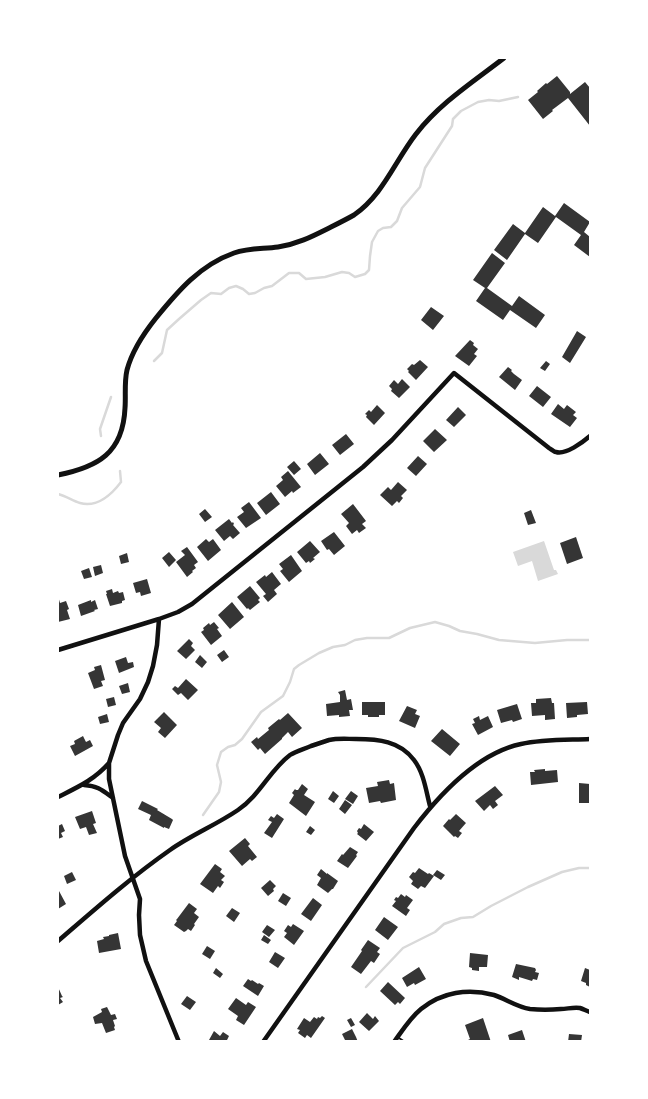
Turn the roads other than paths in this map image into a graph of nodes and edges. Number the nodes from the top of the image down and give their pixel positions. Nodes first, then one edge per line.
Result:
1 (504, 58) edge
2 (590, 436) edge
3 (58, 475) edge
4 (159, 619) junction
5 (58, 650) edge
6 (590, 739) edge
7 (109, 763) junction
8 (84, 785) junction
9 (58, 797) edge
10 (113, 798) junction
11 (430, 806) junction
12 (133, 878) junction
13 (58, 941) edge
14 (590, 1012) edge
15 (395, 1040) edge
16 (180, 1042) edge
17 (264, 1042) edge
18 (405, 1042) edge

1 - 3 street
2 - 4 street
4 - 5 street
4 - 7 street
6 - 11 street
7 - 8 street
7 - 10 street
8 - 9 street
8 - 10 street
10 - 12 street
11 - 12 street
11 - 17 street
12 - 13 street
12 - 16 street
14 - 15 street
15 - 18 lane

